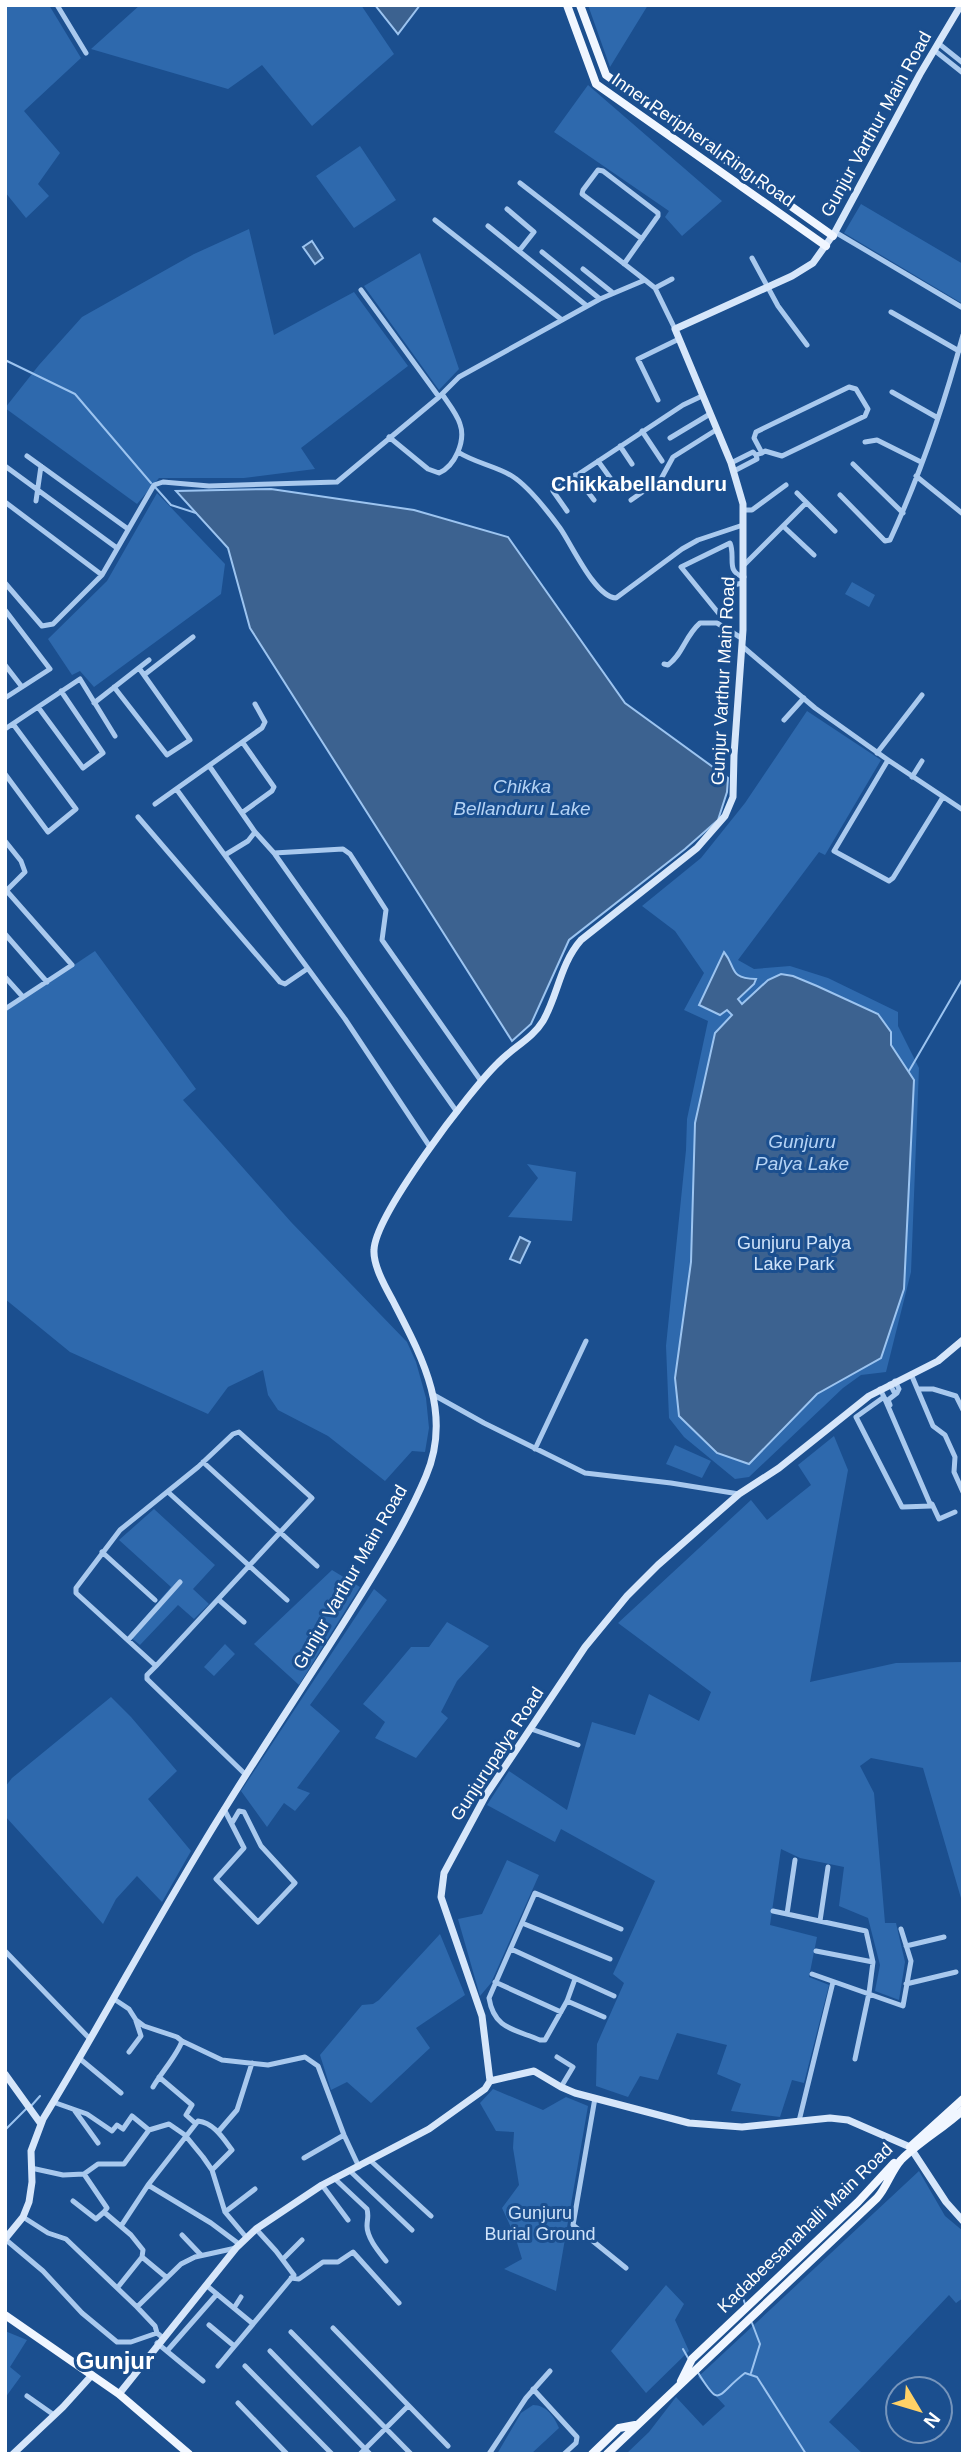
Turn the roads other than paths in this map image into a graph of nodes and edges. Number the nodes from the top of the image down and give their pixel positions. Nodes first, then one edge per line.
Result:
1 (57, 5) edge
2 (567, 5) edge
3 (580, 5) edge
4 (961, 5) edge
5 (936, 47) junction
6 (86, 53) dead end
7 (963, 63) edge
8 (963, 73) edge
9 (520, 183) dead end
10 (506, 209) dead end
11 (435, 220) dead end
12 (488, 226) dead end
13 (834, 234) junction
14 (642, 239) junction
15 (826, 246) junction
16 (519, 251) junction
17 (542, 251) dead end
18 (752, 258) dead end
19 (624, 264) junction
20 (583, 269) dead end
21 (672, 279) dead end
22 (645, 280) junction
23 (768, 287) junction
24 (655, 288) junction
25 (361, 290) dead end
26 (613, 293) junction
27 (600, 299) junction
28 (587, 306) junction
29 (963, 308) edge
30 (891, 312) dead end
31 (562, 320) junction
32 (675, 329) junction
33 (963, 335) edge
34 (679, 338) junction
35 (807, 345) dead end
36 (959, 351) junction
37 (892, 392) dead end
38 (441, 396) junction
39 (702, 396) junction
40 (658, 400) dead end
41 (710, 414) junction
42 (938, 418) junction
43 (716, 430) junction
44 (642, 431) junction
45 (389, 437) junction
46 (670, 438) dead end
47 (865, 442) dead end
48 (620, 446) junction
49 (458, 452) junction
50 (759, 454) junction
51 (27, 456) dead end
52 (598, 461) junction
53 (662, 461) dead end
54 (921, 462) junction
55 (632, 464) dead end
56 (853, 464) dead end
57 (5, 466) edge
58 (41, 466) junction
59 (732, 467) junction
60 (575, 475) junction
61 (916, 477) junction
62 (786, 485) dead end
63 (616, 486) dead end
64 (38, 490) junction
65 (797, 493) dead end
66 (840, 495) dead end
67 (594, 500) dead end
68 (631, 500) dead end
69 (36, 501) dead end
70 (5, 502) edge
71 (806, 503) junction
72 (743, 510) junction
73 (567, 511) dead end
74 (902, 513) junction
75 (963, 514) edge
76 (743, 525) junction
77 (783, 526) junction
78 (128, 529) junction
79 (835, 531) dead end
80 (117, 548) junction
81 (814, 555) dead end
82 (744, 565) junction
83 (102, 575) junction
84 (743, 580) junction
85 (5, 583) edge
86 (5, 610) edge
87 (193, 637) dead end
88 (742, 643) junction
89 (149, 660) dead end
90 (664, 664) dead end
91 (5, 665) edge
92 (139, 668) junction
93 (144, 676) junction
94 (22, 687) junction
95 (114, 687) junction
96 (61, 691) junction
97 (922, 695) dead end
98 (5, 698) edge
99 (804, 698) junction
100 (94, 703) junction
101 (256, 704) dead end
102 (38, 707) junction
103 (784, 720) dead end
104 (13, 724) junction
105 (5, 729) edge
106 (115, 736) dead end
107 (243, 743) junction
108 (877, 753) junction
109 (888, 760) junction
110 (922, 761) dead end
111 (210, 767) junction
112 (5, 774) edge
113 (912, 777) junction
114 (177, 790) junction
115 (943, 797) junction
116 (155, 804) dead end
117 (963, 810) edge
118 (243, 812) junction
119 (138, 817) dead end
120 (255, 832) junction
121 (5, 841) edge
122 (274, 853) junction
123 (226, 855) junction
124 (6, 891) edge
125 (5, 934) edge
126 (307, 969) junction
127 (5, 977) edge
128 (47, 982) junction
129 (23, 997) junction
130 (5, 1009) edge
131 (481, 1081) junction
132 (457, 1112) junction
133 (430, 1147) junction
134 (963, 1340) edge
135 (586, 1341) dead end
136 (912, 1374) junction
137 (893, 1382) junction
138 (918, 1389) junction
139 (882, 1393) junction
140 (432, 1394) junction
141 (963, 1410) edge
142 (535, 1449) junction
143 (203, 1462) junction
144 (168, 1492) junction
145 (963, 1492) edge
146 (739, 1494) junction
147 (955, 1512) dead end
148 (281, 1532) junction
149 (102, 1552) junction
150 (249, 1566) junction
151 (317, 1566) dead end
152 (180, 1582) dead end
153 (155, 1600) dead end
154 (219, 1600) junction
155 (287, 1601) dead end
156 (243, 1622) dead end
157 (128, 1640) junction
158 (156, 1666) junction
159 (531, 1729) junction
160 (578, 1745) dead end
161 (246, 1775) junction
162 (226, 1806) junction
163 (236, 1816) junction
164 (232, 1823) junction
165 (257, 1839) junction
166 (244, 1848) junction
167 (795, 1860) dead end
168 (828, 1867) dead end
169 (773, 1911) dead end
170 (787, 1914) junction
171 (820, 1921) junction
172 (522, 1923) junction
173 (621, 1929) dead end
174 (901, 1929) dead end
175 (944, 1937) dead end
176 (906, 1946) junction
177 (511, 1949) junction
178 (5, 1951) edge
179 (816, 1951) dead end
180 (610, 1959) dead end
181 (873, 1962) junction
182 (956, 1972) dead end
183 (812, 1974) dead end
184 (575, 1979) junction
185 (495, 1982) junction
186 (834, 1982) junction
187 (906, 1984) junction
188 (869, 1993) junction
189 (614, 1996) dead end
190 (114, 1999) junction
191 (567, 2001) junction
192 (561, 2011) junction
193 (492, 2013) junction
194 (482, 2016) junction
195 (604, 2018) dead end
196 (136, 2020) junction
197 (90, 2039) junction
198 (182, 2041) junction
199 (129, 2052) dead end
200 (557, 2057) dead end
201 (79, 2058) junction
202 (855, 2059) dead end
203 (252, 2063) junction
204 (5, 2074) edge
205 (159, 2077) junction
206 (490, 2081) junction
207 (153, 2087) dead end
208 (561, 2087) junction
209 (121, 2093) dead end
210 (595, 2098) junction
211 (963, 2099) edge
212 (53, 2102) junction
213 (963, 2110) edge
214 (75, 2111) junction
215 (798, 2122) junction
216 (195, 2123) junction
217 (41, 2124) junction
218 (149, 2130) junction
219 (218, 2132) junction
220 (185, 2135) junction
221 (344, 2135) junction
222 (98, 2143) dead end
223 (911, 2149) junction
224 (304, 2158) dead end
225 (371, 2161) junction
226 (359, 2167) junction
227 (31, 2168) junction
228 (212, 2170) junction
229 (350, 2171) junction
230 (84, 2174) junction
231 (334, 2178) junction
232 (148, 2185) junction
233 (322, 2185) junction
234 (255, 2189) dead end
235 (73, 2201) dead end
236 (104, 2212) junction
237 (225, 2212) junction
238 (431, 2216) dead end
239 (23, 2217) junction
240 (348, 2220) dead end
241 (963, 2221) edge
242 (121, 2227) junction
243 (236, 2228) junction
244 (256, 2229) junction
245 (412, 2230) dead end
246 (182, 2235) dead end
247 (229, 2235) junction
248 (246, 2237) junction
249 (5, 2239) edge
250 (302, 2240) dead end
251 (237, 2246) junction
252 (201, 2255) junction
253 (142, 2257) junction
254 (283, 2259) junction
255 (386, 2261) dead end
256 (626, 2268) dead end
257 (166, 2277) junction
258 (291, 2278) junction
259 (206, 2285) junction
260 (118, 2287) junction
261 (216, 2294) junction
262 (242, 2297) dead end
263 (399, 2303) dead end
264 (137, 2307) junction
265 (234, 2308) junction
266 (5, 2315) edge
267 (252, 2323) junction
268 (209, 2325) dead end
269 (333, 2328) dead end
270 (291, 2332) dead end
271 (159, 2338) junction
272 (233, 2346) junction
273 (167, 2351) junction
274 (270, 2351) dead end
275 (245, 2366) dead end
276 (218, 2367) dead end
277 (550, 2371) dead end
278 (92, 2375) junction
279 (202, 2381) dead end
280 (533, 2389) junction
281 (119, 2395) junction
282 (27, 2396) dead end
283 (238, 2403) dead end
284 (408, 2406) junction
285 (54, 2415) junction
286 (638, 2424) junction
287 (386, 2428) junction
288 (448, 2446) dead end
289 (365, 2452) edge
290 (13, 2454) edge
291 (189, 2454) edge
292 (287, 2454) edge
293 (332, 2454) edge
294 (411, 2454) edge
295 (489, 2454) edge
296 (564, 2454) edge
297 (592, 2454) edge
298 (607, 2454) edge

1 - 6 street
2 - 15 main road, Inner Peripheral Ring Road
3 - 13 main road, Inner Peripheral Ring Road
4 - 5 main road, Gunjur Varthur Main Road
5 - 7 street
5 - 8 street
5 - 13 main road, Gunjur Varthur Main Road
9 - 19 street
10 - 16 street
11 - 31 street
12 - 16 street
13 - 15 main road, Gunjur Varthur Main Road
13 - 29 street
14 - 14 street
14 - 19 street
15 - 23 main road, Gunjur Varthur Main Road
16 - 28 street
17 - 27 street
18 - 23 street
19 - 22 street
20 - 26 street
21 - 24 street
22 - 24 street
22 - 26 street
23 - 32 main road, Gunjur Varthur Main Road
23 - 35 street
24 - 32 street
25 - 38 street
26 - 27 street
27 - 28 street
28 - 31 street
30 - 36 street
31 - 38 street
32 - 34 main road, Gunjur Varthur Main Road
33 - 36 street
34 - 39 main road, Gunjur Varthur Main Road
34 - 40 street
36 - 42 street
37 - 42 street
38 - 45 street
38 - 49 street
39 - 41 main road, Gunjur Varthur Main Road
39 - 44 street
41 - 43 main road, Gunjur Varthur Main Road
41 - 46 street
42 - 54 street
43 - 59 main road, Gunjur Varthur Main Road
43 - 68 street
44 - 48 street
44 - 53 street
45 - 49 street
45 - 78 street
47 - 54 street
48 - 52 street
48 - 55 street
49 - 76 street
50 - 50 street
50 - 59 street
51 - 58 street
52 - 60 street
52 - 63 street
54 - 61 street
56 - 74 street
57 - 64 street
58 - 64 street
58 - 78 street
59 - 72 main road, Gunjur Varthur Main Road
60 - 67 street
60 - 73 street
61 - 74 street
61 - 75 street
62 - 72 street
64 - 69 street
64 - 80 street
65 - 71 street
66 - 74 street
70 - 83 street
71 - 77 street
71 - 79 street
72 - 76 main road, Gunjur Varthur Main Road
76 - 82 main road, Gunjur Varthur Main Road
77 - 81 street
77 - 82 street
78 - 80 street
80 - 83 street
82 - 84 main road, Gunjur Varthur Main Road
83 - 85 street
84 - 84 street
84 - 88 main road, Gunjur Varthur Main Road
86 - 94 street
87 - 93 street
88 - 90 street
88 - 99 street
88 - 131 main road, Gunjur Varthur Main Road
89 - 92 street
91 - 94 street
92 - 93 street
92 - 95 street
93 - 95 street
94 - 98 street
95 - 100 street
96 - 100 street
96 - 102 street
96 - 102 street
97 - 108 street
99 - 103 street
99 - 108 street
100 - 106 street
101 - 107 street
102 - 104 street
104 - 105 street
104 - 112 street
107 - 111 street
107 - 118 street
108 - 109 street
109 - 113 street
109 - 115 street
110 - 113 street
111 - 114 street
111 - 118 street
113 - 115 street
114 - 116 street
114 - 123 street
115 - 117 street
118 - 120 street
119 - 126 street
120 - 122 street
120 - 123 street
121 - 124 street
122 - 131 street
122 - 132 street
123 - 126 street
124 - 128 street
125 - 128 street
126 - 133 street
127 - 129 street
128 - 129 street
129 - 130 street
131 - 132 main road, Gunjur Varthur Main Road
132 - 133 main road, Gunjur Varthur Main Road
133 - 140 main road, Gunjur Varthur Main Road
134 - 136 main road, Gunjurupalya Road
135 - 142 street
136 - 137 main road, Gunjurupalya Road
136 - 138 street
137 - 139 main road, Gunjurupalya Road
137 - 147 street
138 - 141 street
138 - 145 street
139 - 139 street
139 - 146 main road, Gunjurupalya Road
140 - 142 street
140 - 161 main road, Gunjur Varthur Main Road
142 - 146 street
143 - 144 street
143 - 148 street
143 - 148 street
144 - 149 street
144 - 150 street
146 - 159 main road, Gunjurupalya Road
148 - 150 street
148 - 151 street
149 - 153 street
149 - 157 street
150 - 154 street
150 - 155 street
152 - 157 street
154 - 156 street
154 - 158 street
157 - 158 street
158 - 161 street
159 - 160 street
159 - 194 main road, Gunjurupalya Road
161 - 162 main road, Gunjur Varthur Main Road
162 - 163 street
162 - 164 street
162 - 190 main road, Gunjur Varthur Main Road
163 - 164 street
163 - 165 street
164 - 166 street
165 - 166 street
165 - 166 street
167 - 170 street
168 - 171 street
169 - 170 street
170 - 171 street
171 - 181 street
172 - 173 street
172 - 177 street
172 - 180 street
174 - 176 street
175 - 176 street
176 - 187 street
177 - 184 street
177 - 185 street
178 - 197 street
179 - 181 street
181 - 188 street
182 - 187 street
183 - 186 street
184 - 189 street
184 - 191 street
185 - 192 street
185 - 193 street
186 - 188 street
186 - 215 street
187 - 188 street
188 - 202 street
190 - 196 street
190 - 197 main road, Gunjur Varthur Main Road
191 - 192 street
191 - 195 street
192 - 193 street
193 - 194 street
194 - 206 main road, Gunjurupalya Road
196 - 198 street
196 - 199 street
197 - 201 main road, Gunjur Varthur Main Road
198 - 203 street
198 - 205 street
200 - 208 street
201 - 209 street
201 - 212 main road, Gunjur Varthur Main Road
203 - 219 street
203 - 221 street
204 - 217 main road
205 - 207 street
205 - 216 street
206 - 208 main road
206 - 225 main road
208 - 210 main road
210 - 215 main road
210 - 256 street
211 - 223 main road, Kadabeesanahalli Main Road
212 - 214 street
212 - 217 main road, Gunjur Varthur Main Road
213 - 223 main road, Kadabeesanahalli Main Road
214 - 218 street
214 - 222 street
215 - 223 main road
216 - 219 street
216 - 220 street
217 - 227 main road, Gunjur Varthur Main Road
218 - 220 street
218 - 230 street
219 - 228 street
220 - 228 street
220 - 232 street
221 - 224 street
221 - 226 street
223 - 241 main road
223 - 286 main road, Kadabeesanahalli Main Road
225 - 226 main road
225 - 238 street
226 - 229 main road
227 - 230 street
227 - 239 main road, Gunjur Varthur Main Road
228 - 237 street
229 - 231 main road
229 - 245 street
230 - 236 street
231 - 233 main road
231 - 255 street
232 - 242 street
232 - 247 street
233 - 240 street
233 - 244 main road
234 - 237 street
235 - 236 street
236 - 242 street
237 - 243 street
239 - 249 main road, Gunjur Varthur Main Road
239 - 260 street
242 - 253 street
243 - 247 street
243 - 248 street
244 - 248 main road
244 - 254 street
246 - 252 street
247 - 251 street
248 - 251 main road
249 - 271 street
250 - 254 street
251 - 252 street
251 - 259 main road
252 - 257 street
253 - 257 street
253 - 260 street
254 - 258 street
257 - 264 street
258 - 263 street
258 - 267 street
259 - 261 street
259 - 271 main road
260 - 264 street
261 - 265 street
261 - 273 street
262 - 265 street
264 - 271 street
265 - 267 street
266 - 278 main road
267 - 272 street
268 - 272 street
269 - 284 street
270 - 287 street
271 - 273 street
271 - 281 main road
272 - 276 street
273 - 279 street
274 - 289 street
275 - 293 street
277 - 280 street
278 - 281 main road
278 - 285 main road
280 - 295 street
280 - 296 street
281 - 291 main road
282 - 285 street
283 - 292 street
284 - 287 street
284 - 288 street
285 - 290 main road
286 - 297 main road, Kadabeesanahalli Main Road
286 - 298 main road, Kadabeesanahalli Main Road
287 - 289 street
287 - 294 street

